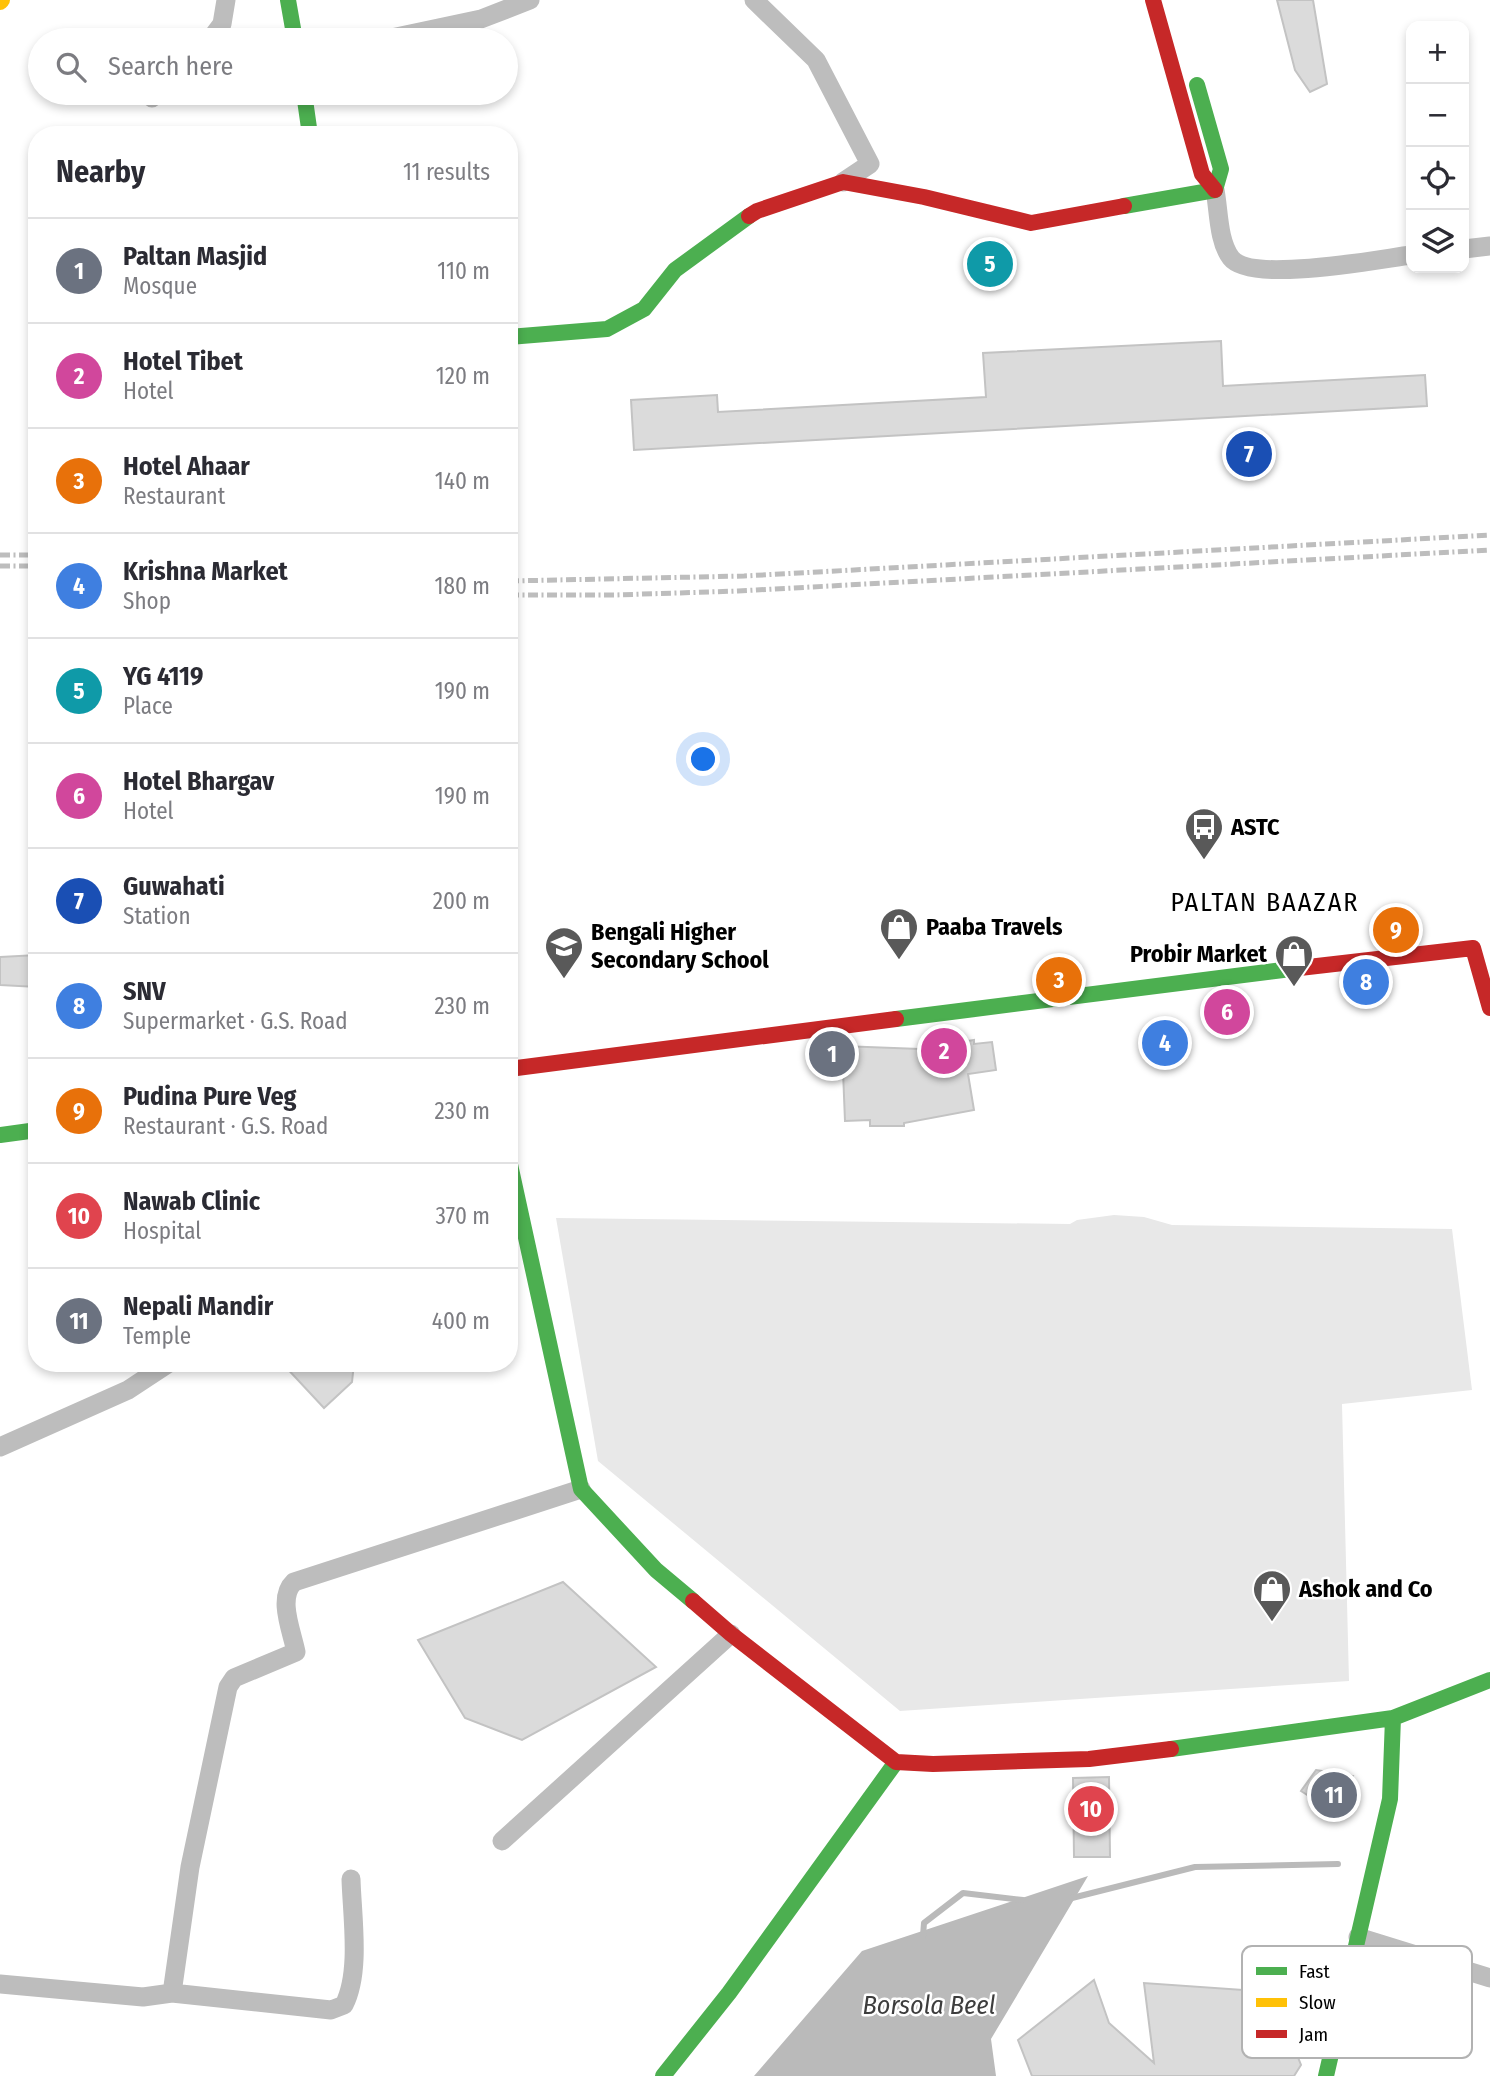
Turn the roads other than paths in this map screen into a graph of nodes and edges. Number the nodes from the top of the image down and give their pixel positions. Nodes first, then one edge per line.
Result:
1 (226, 0) edge
2 (288, 0) edge
3 (530, 0) edge
4 (754, 0) edge
5 (1153, 0) edge
6 (219, 28) edge
7 (293, 28) edge
8 (439, 28) edge
9 (1191, 65) dead end
10 (305, 105) edge
11 (308, 126) edge
12 (844, 182) junction
13 (1215, 190) junction
14 (1490, 246) edge
15 (1469, 248) edge
16 (1406, 256) edge
17 (518, 336) edge
18 (1482, 948) edge
19 (1490, 1008) edge
20 (518, 1068) edge
21 (28, 1131) edge
22 (0, 1135) edge
23 (518, 1207) edge
24 (155, 1372) edge
25 (0, 1447) edge
26 (581, 1489) junction
27 (731, 1634) junction
28 (1490, 1679) edge
29 (1393, 1718) junction
30 (896, 1762) junction
31 (502, 1842) dead end
32 (351, 1879) dead end
33 (1358, 1937) junction
34 (1356, 1946) edge
35 (1387, 1946) edge
36 (1472, 1972) edge
37 (1490, 1978) edge
38 (0, 1984) edge
39 (172, 1993) junction
40 (1330, 2058) edge
41 (663, 2076) edge
42 (1326, 2076) edge

1 - 6 street
2 - 7 main road
3 - 8 street
4 - 12 street
5 - 13 main road
9 - 13 main road
10 - 11 main road
12 - 13 main road
12 - 17 main road
13 - 16 street
14 - 15 street
18 - 19 main road
18 - 20 main road
21 - 22 main road
23 - 26 main road
24 - 25 street
26 - 27 main road
26 - 39 street
27 - 30 main road
27 - 31 street
28 - 29 main road
29 - 30 main road
29 - 33 main road
30 - 41 main road
32 - 39 street
33 - 34 main road
33 - 35 street
36 - 37 street
38 - 39 street
40 - 42 main road

